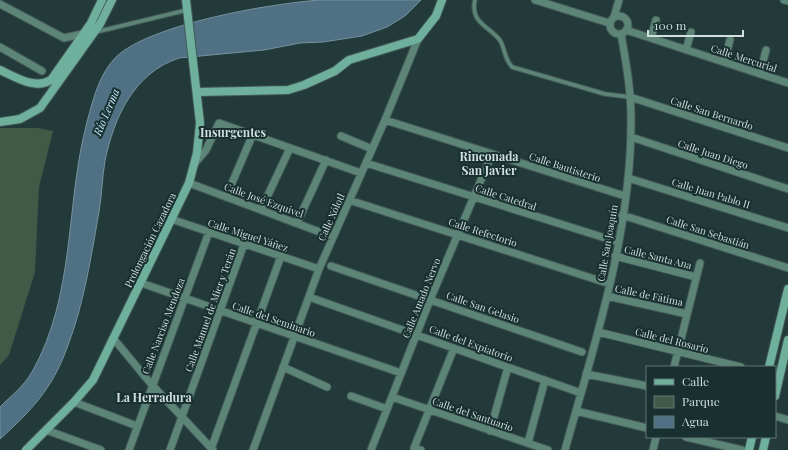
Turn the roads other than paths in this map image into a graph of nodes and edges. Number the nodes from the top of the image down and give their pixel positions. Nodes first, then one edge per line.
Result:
1 (102, 0) edge
2 (112, 0) edge
3 (442, 0) edge
4 (475, 0) edge
5 (535, 0) edge
6 (619, 0) edge
7 (784, 0) edge
8 (788, 1) edge
9 (0, 4) edge
10 (186, 6) edge
11 (612, 20) junction
12 (656, 20) dead end
13 (95, 32) junction
14 (624, 32) junction
15 (691, 32) dead end
16 (84, 34) junction
17 (651, 38) junction
18 (418, 39) junction
19 (730, 40) dead end
20 (0, 47) edge
21 (686, 50) junction
22 (766, 50) dead end
23 (724, 62) junction
24 (0, 70) edge
25 (42, 70) dead end
26 (760, 74) junction
27 (54, 82) junction
28 (788, 83) edge
29 (197, 92) junction
30 (630, 97) junction
31 (385, 120) junction
32 (0, 122) edge
33 (253, 134) junction
34 (341, 136) dead end
35 (631, 137) junction
36 (290, 148) junction
37 (788, 148) edge
38 (372, 150) junction
39 (492, 154) junction
40 (326, 160) junction
41 (366, 163) junction
42 (194, 164) junction
43 (362, 173) junction
44 (628, 178) junction
45 (189, 183) junction
46 (788, 189) edge
47 (625, 196) junction
48 (226, 197) junction
49 (474, 197) junction
50 (349, 200) junction
51 (261, 210) junction
52 (622, 215) junction
53 (171, 219) junction
54 (298, 223) junction
55 (788, 228) edge
56 (209, 232) junction
57 (458, 235) junction
58 (333, 237) junction
59 (618, 242) junction
60 (244, 244) junction
61 (281, 256) junction
62 (615, 256) junction
63 (700, 262) dead end
64 (332, 266) dead end
65 (788, 268) edge
66 (319, 269) junction
67 (696, 277) junction
68 (141, 283) junction
69 (610, 284) junction
70 (788, 290) edge
71 (607, 296) junction
72 (309, 297) junction
73 (184, 298) junction
74 (430, 300) junction
75 (220, 311) junction
76 (687, 314) junction
77 (256, 323) junction
78 (598, 332) junction
79 (416, 335) junction
80 (294, 336) junction
81 (114, 338) junction
82 (788, 340) edge
83 (454, 348) junction
84 (678, 351) junction
85 (582, 352) dead end
86 (674, 366) edge
87 (737, 366) edge
88 (769, 366) edge
89 (283, 367) junction
90 (508, 367) junction
91 (401, 373) junction
92 (586, 374) junction
93 (545, 380) junction
94 (152, 385) junction
95 (646, 386) edge
96 (327, 387) dead end
97 (776, 392) edge
98 (581, 393) junction
99 (352, 396) dead end
100 (392, 397) junction
101 (74, 402) junction
102 (387, 409) junction
103 (429, 410) junction
104 (576, 411) junction
105 (776, 416) edge
106 (181, 417) junction
107 (788, 420) edge
108 (137, 426) junction
109 (646, 428) edge
110 (46, 430) junction
111 (490, 431) junction
112 (656, 438) edge
113 (690, 438) edge
114 (752, 438) edge
115 (766, 438) edge
116 (528, 443) junction
117 (212, 449) edge
118 (417, 449) edge
119 (26, 450) edge
120 (101, 450) edge
121 (129, 450) edge
122 (170, 450) edge
123 (253, 450) edge
124 (371, 450) edge
125 (548, 450) edge
126 (567, 450) edge
127 (653, 450) edge
128 (742, 450) edge
129 (749, 450) edge
130 (762, 450) edge

1 - 16 street
2 - 13 street
3 - 18 street, Calle Xólotl
4 - 30 lane
5 - 11 street
6 - 11 street
7 - 8 street
9 - 16 street
10 - 13 lane
10 - 29 street, Prolongación Cazadora
11 - 14 street
11 - 14 street
12 - 17 street
13 - 16 street
13 - 27 street
14 - 17 street, Calle Mercurial
14 - 30 street, Calle San Joaquín
15 - 21 street
16 - 27 street
17 - 21 street, Calle Mercurial
18 - 29 street
18 - 31 street, Calle Xólotl
19 - 23 street
20 - 25 street
21 - 23 street, Calle Mercurial
22 - 26 street
23 - 26 street, Calle Mercurial
24 - 27 street
26 - 28 street, Calle Mercurial
27 - 32 street
29 - 42 street, Prolongación Cazadora
30 - 35 street, Calle San Joaquín
30 - 37 street, Calle San Bernardo
31 - 38 street, Calle Xólotl
31 - 39 street, Calle Bautisterio
33 - 36 street
33 - 42 street
33 - 48 street
34 - 38 street
35 - 44 street, Calle San Joaquín
35 - 46 street, Calle Juan Diego
36 - 40 street
36 - 51 street
38 - 41 street, Calle Xólotl
39 - 47 street, Calle Bautisterio
39 - 49 street, Calle Amado Nervo
40 - 43 street
40 - 54 street
41 - 43 street, Calle Xólotl
41 - 49 street, Calle Catedral
42 - 45 street, Prolongación Cazadora
43 - 50 street, Calle Xólotl
44 - 47 street, Calle San Joaquín
44 - 55 street, Calle Juan Pablo II
45 - 48 street, Calle José Ezquivel
45 - 53 street, Prolongación Cazadora
47 - 52 street, Calle San Joaquín
48 - 51 street, Calle José Ezquivel
49 - 57 street, Calle Amado Nervo
49 - 59 street, Calle Catedral
50 - 57 street, Calle Refectorio
50 - 58 street, Calle Xólotl
51 - 54 street, Calle José Ezquivel
52 - 59 street, Calle San Joaquín
52 - 65 street, Calle San Sebastián
53 - 56 street, Calle Miguel Yáñez
53 - 68 street, Prolongación Cazadora
54 - 58 street, Calle José Ezquivel
56 - 60 street, Calle Miguel Yáñez
56 - 73 street, Calle Narciso Mendoza
57 - 69 street, Calle Refectorio
57 - 74 street, Calle Amado Nervo
58 - 66 street, Calle Xólotl
59 - 62 street, Calle San Joaquín
60 - 61 street, Calle Miguel Yáñez
60 - 75 street, Calle Manuel de Mier y Terán
61 - 66 street, Calle Miguel Yáñez
61 - 77 street
62 - 67 street, Calle Santa Ana
62 - 69 street, Calle San Joaquín
63 - 67 street
64 - 74 street, Calle San Gelasio
66 - 72 street, Calle Xólotl
67 - 76 street
68 - 73 street, Calle del Seminario
68 - 81 street, Prolongación Cazadora
69 - 71 street, Calle San Joaquín
70 - 88 street
71 - 76 street, Calle de Fátima
71 - 78 street, Calle San Joaquín
72 - 79 street, Calle del Expiatorio
72 - 80 street, Calle Xólotl
73 - 75 street, Calle del Seminario
73 - 94 street, Calle Narciso Mendoza
74 - 79 street, Calle Amado Nervo
74 - 85 street, Calle San Gelasio
75 - 77 street, Calle del Seminario
75 - 106 street, Calle Manuel de Mier y Terán
76 - 84 street
77 - 80 street, Calle del Seminario
77 - 117 street
78 - 84 street, Calle del Rosario
78 - 92 street, Calle San Joaquín
79 - 83 street, Calle del Expiatorio
79 - 91 street, Calle Amado Nervo
80 - 89 street, Calle Xólotl
80 - 91 street, Calle del Seminario
81 - 94 street
81 - 101 street, Prolongación Cazadora
82 - 97 street
83 - 90 street, Calle del Expiatorio
83 - 103 street
84 - 86 street
84 - 87 street, Calle del Rosario
89 - 96 street
89 - 123 street, Calle Xólotl
90 - 93 street, Calle del Expiatorio
90 - 111 street
91 - 100 street, Calle Amado Nervo
92 - 95 street
92 - 98 street, Calle San Joaquín
93 - 98 street, Calle del Expiatorio
93 - 116 street
94 - 106 street
94 - 108 street, Calle Narciso Mendoza
98 - 104 street, Calle San Joaquín
99 - 102 street
100 - 102 street, Calle Amado Nervo
100 - 103 street, Calle del Santuario
101 - 108 street
101 - 110 street, Prolongación Cazadora
102 - 124 street, Calle Amado Nervo
103 - 111 street, Calle del Santuario
103 - 118 street
104 - 109 street
104 - 126 street, Calle San Joaquín
105 - 107 street
106 - 117 street
106 - 122 street, Calle Manuel de Mier y Terán
108 - 121 street, Calle Narciso Mendoza
110 - 119 street, Prolongación Cazadora
110 - 120 street
111 - 116 street, Calle del Santuario
112 - 127 street
113 - 128 street
114 - 129 street
115 - 130 street
116 - 125 street, Calle del Santuario

